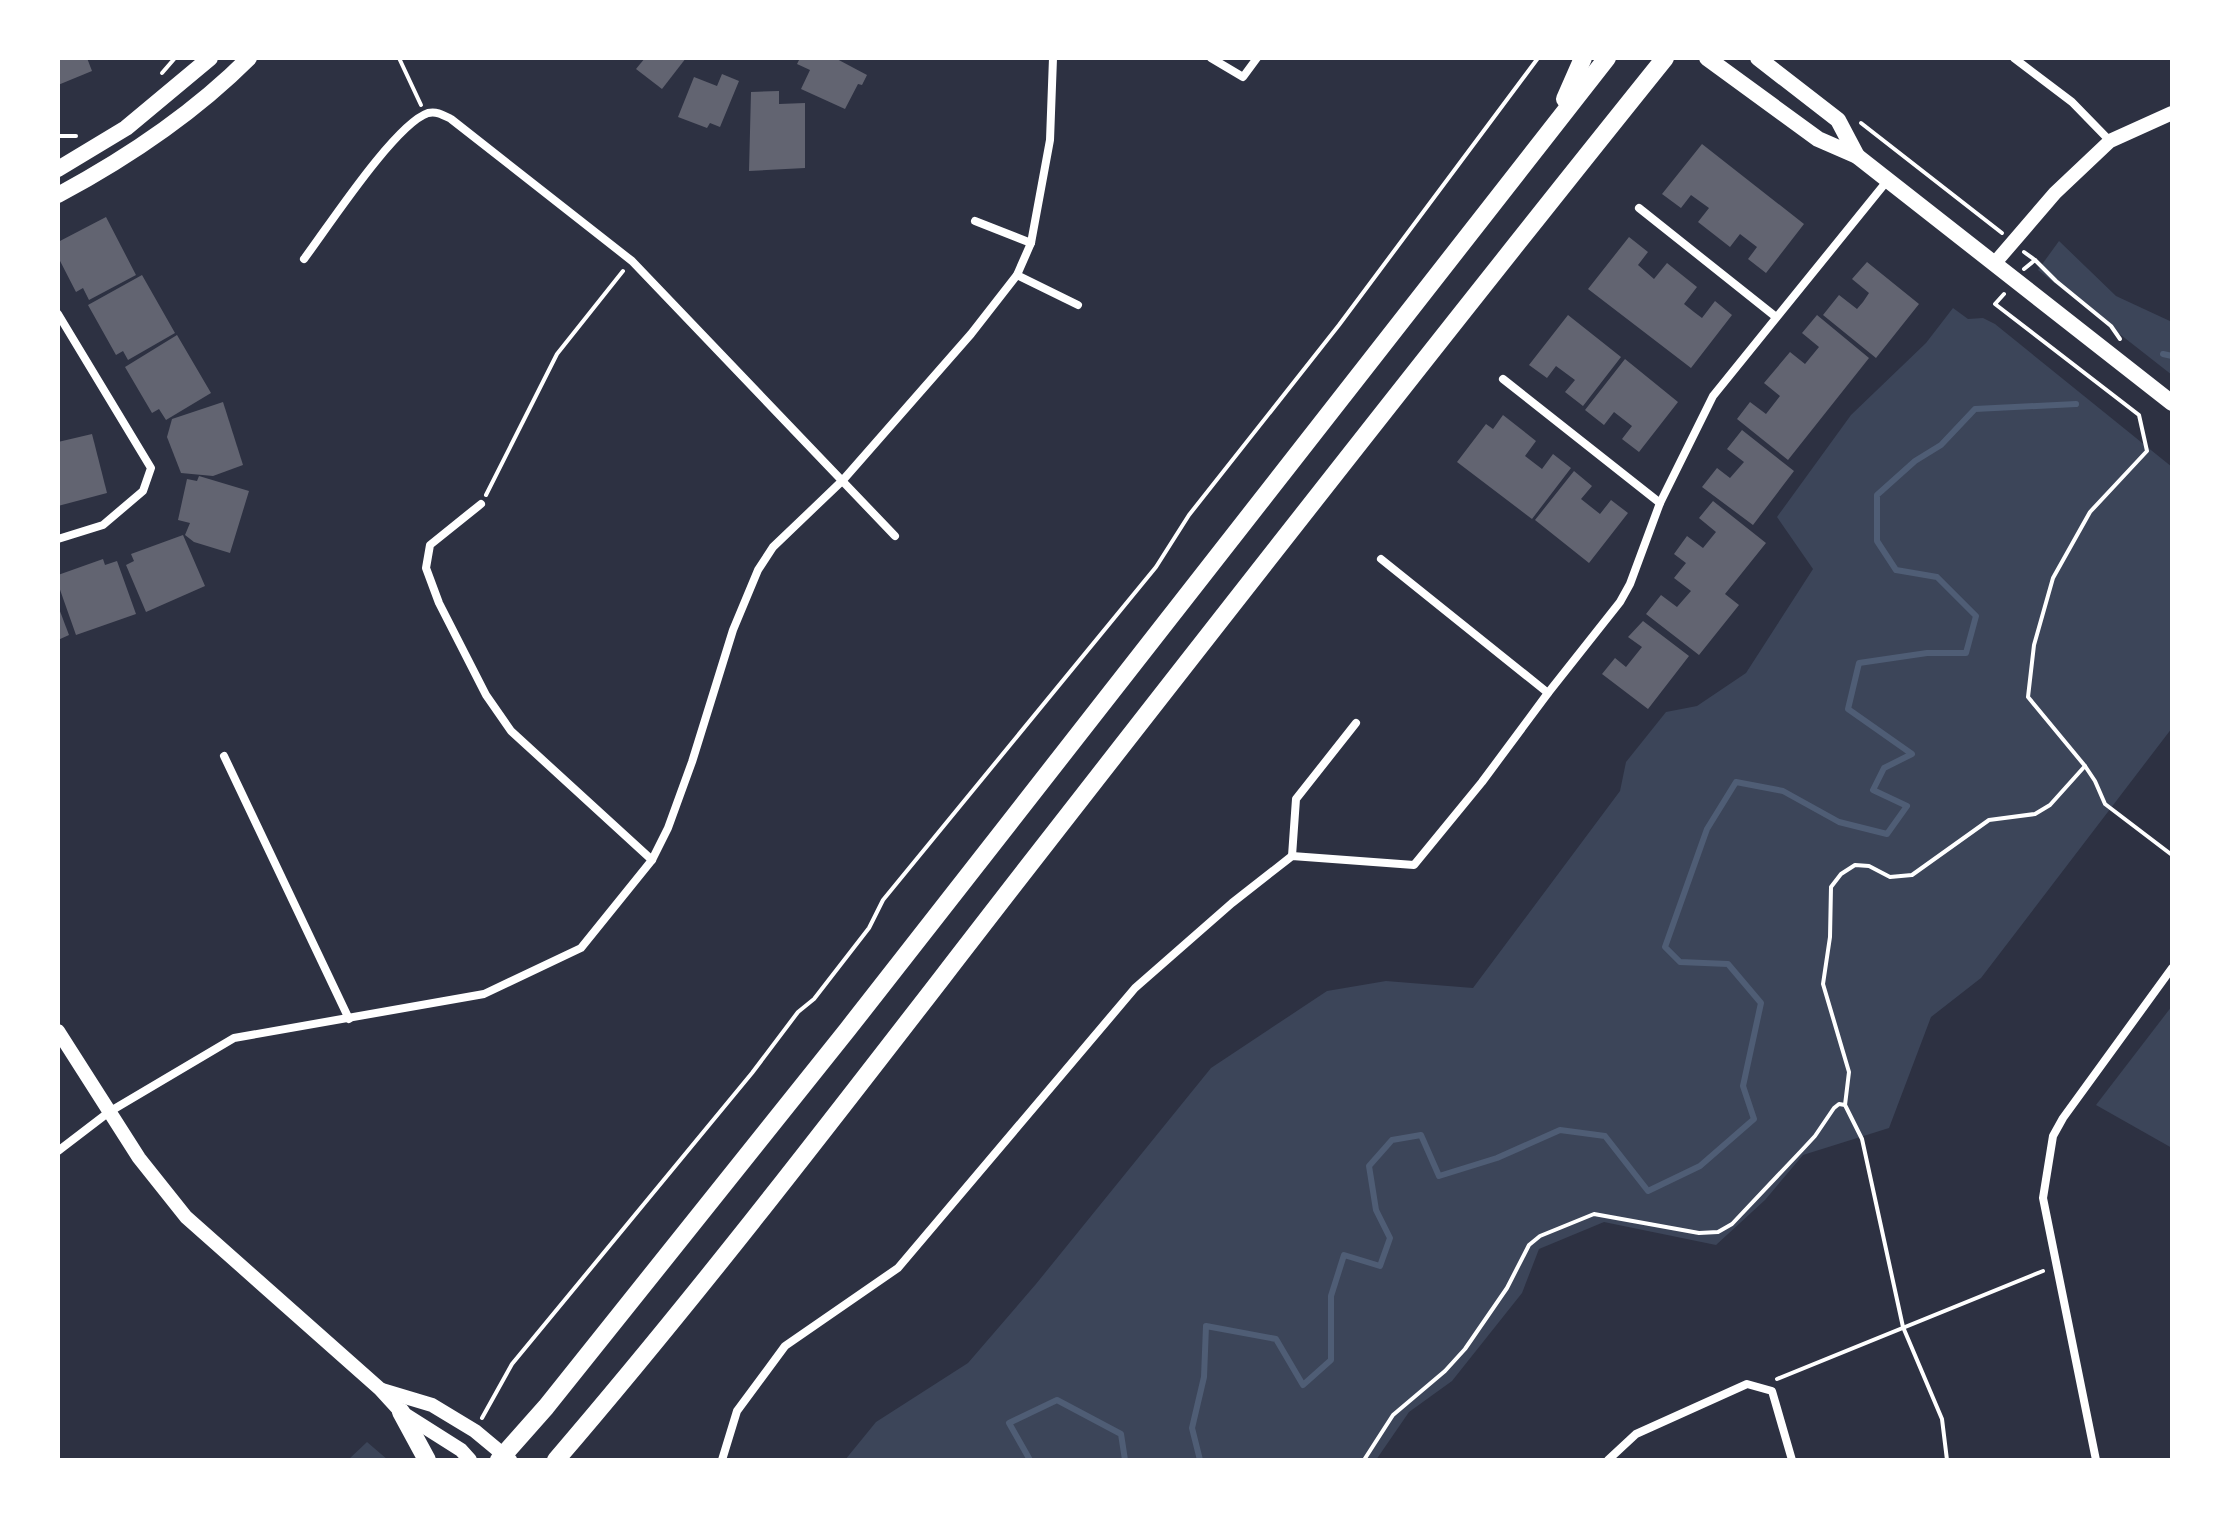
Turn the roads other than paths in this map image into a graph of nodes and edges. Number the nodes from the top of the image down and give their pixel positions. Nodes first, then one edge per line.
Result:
1 (210, 58) edge
2 (249, 58) edge
3 (1053, 58) edge
4 (1211, 58) edge
5 (1257, 58) edge
6 (1583, 58) edge
7 (1607, 58) edge
8 (1665, 58) edge
9 (1707, 58) edge
10 (1758, 58) edge
11 (2014, 58) edge
12 (2172, 113) edge
13 (1551, 128) junction
14 (2110, 141) junction
15 (1857, 156) junction
16 (58, 169) edge
17 (1887, 181) junction
18 (58, 195) edge
19 (1639, 208) dead end
20 (975, 221) dead end
21 (1031, 243) junction
22 (304, 259) dead end
23 (1994, 264) junction
24 (1017, 275) junction
25 (1078, 305) dead end
26 (58, 314) edge
27 (1776, 317) junction
28 (1503, 379) dead end
29 (2172, 403) edge
30 (843, 480) junction
31 (1660, 503) junction
32 (481, 504) road end
33 (895, 536) dead end
34 (58, 539) edge
35 (1381, 559) dead end
36 (1548, 693) junction
37 (1356, 723) dead end
38 (224, 756) dead end
39 (1292, 856) junction
40 (652, 860) junction
41 (2172, 968) edge
42 (349, 1019) junction
43 (58, 1031) edge
44 (109, 1112) junction
45 (58, 1151) edge
46 (380, 1389) junction
47 (401, 1412) junction
48 (504, 1458) edge
49 (427, 1460) edge
50 (470, 1460) edge
51 (556, 1460) edge
52 (722, 1460) edge
53 (1608, 1460) edge
54 (1792, 1460) edge
55 (2096, 1460) edge

1 - 16 main road
2 - 18 main road
3 - 21 street
4 - 5 street
6 - 13 main road
7 - 13 main road
8 - 51 main road
9 - 15 main road
10 - 15 main road
11 - 14 street
12 - 14 street
13 - 48 main road
14 - 23 street
15 - 17 main road
17 - 23 main road
17 - 27 street
19 - 27 street
20 - 21 street
21 - 24 street
22 - 30 street
23 - 29 main road
24 - 25 street
24 - 30 street
26 - 34 street
27 - 31 street
28 - 31 street
30 - 33 street
30 - 40 street
31 - 36 street
32 - 40 street
35 - 36 street
36 - 39 street
37 - 39 street
38 - 42 street
39 - 52 street
40 - 42 street
41 - 55 street
42 - 44 street
43 - 44 street
44 - 45 street
44 - 46 street
46 - 47 street
46 - 48 street
47 - 49 main road
47 - 50 street
53 - 54 street

